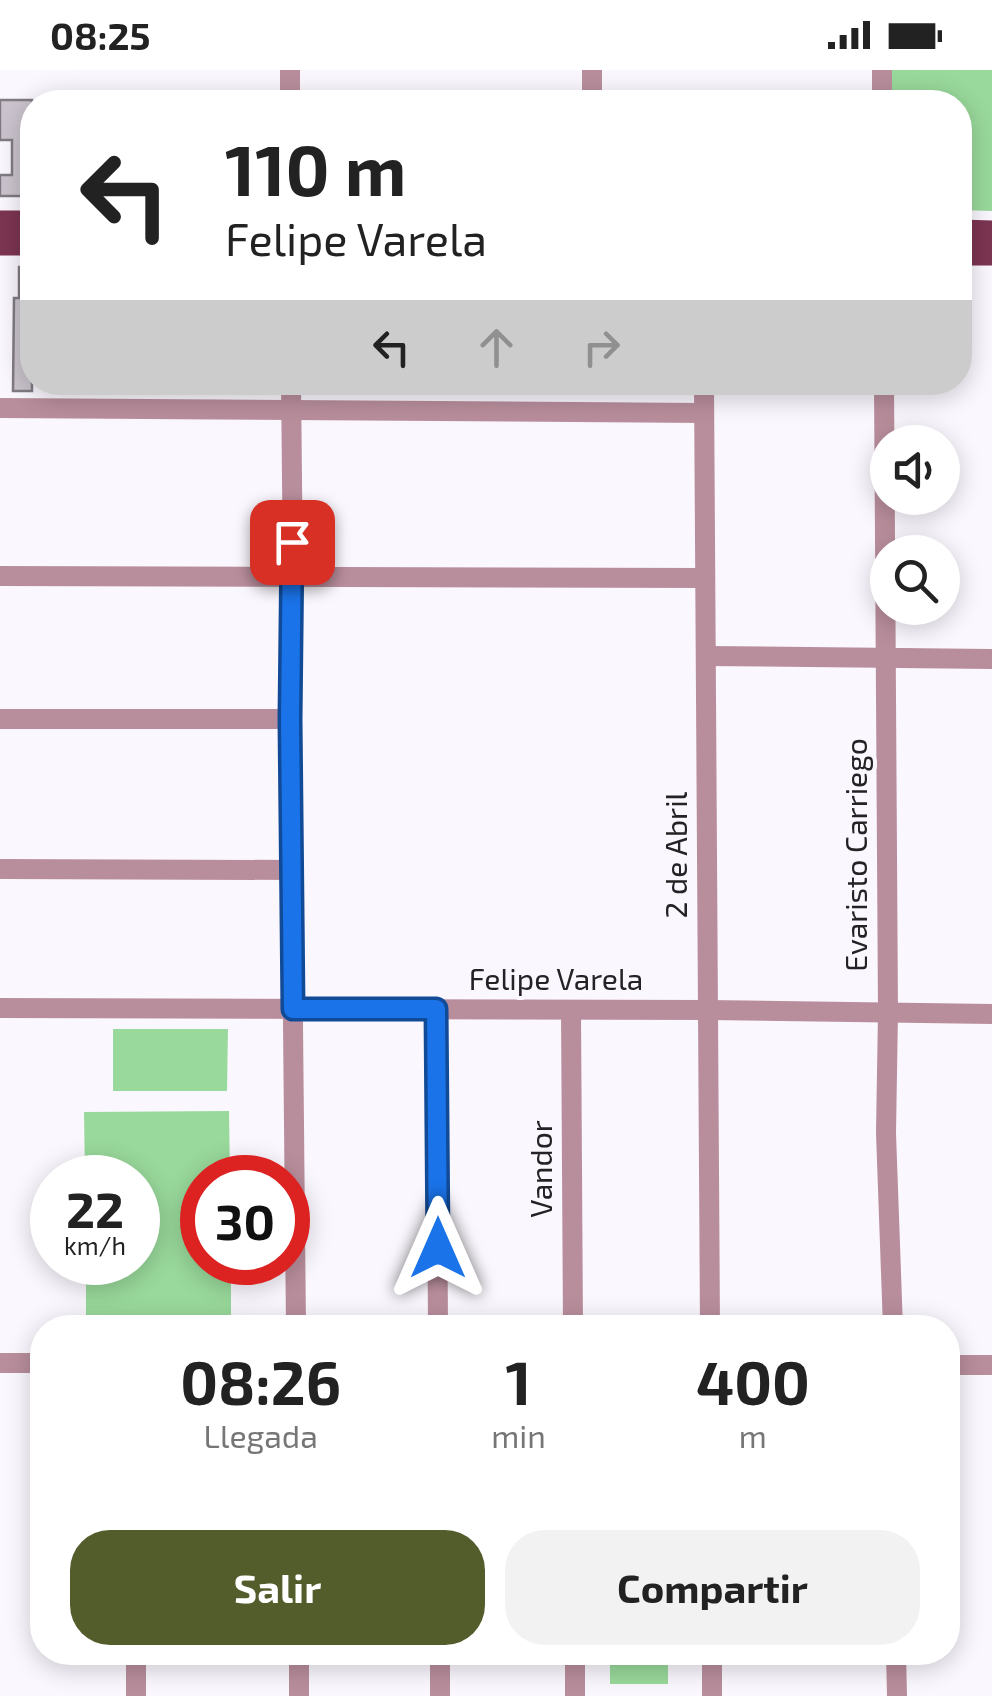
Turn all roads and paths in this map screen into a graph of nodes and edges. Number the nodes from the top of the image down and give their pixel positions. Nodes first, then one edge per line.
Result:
1 (291, 395) edge
2 (704, 395) edge
3 (884, 395) edge
4 (0, 408) edge
5 (291, 408) junction
6 (704, 413) junction
7 (293, 575) junction
8 (0, 576) edge
9 (705, 578) junction
10 (706, 656) junction
11 (886, 657) junction
12 (992, 659) edge
13 (0, 719) edge
14 (290, 719) junction
15 (0, 869) edge
16 (291, 870) junction
17 (0, 1008) edge
18 (293, 1009) junction
19 (436, 1009) junction
20 (571, 1010) junction
21 (708, 1010) junction
22 (888, 1012) junction
23 (992, 1014) edge
24 (296, 1315) edge
25 (438, 1315) edge
26 (573, 1315) edge
27 (710, 1315) edge
28 (893, 1315) edge
29 (0, 1363) edge
30 (30, 1364) edge
31 (960, 1365) edge
32 (992, 1365) edge
33 (136, 1665) edge
34 (298, 1665) edge
35 (440, 1665) edge
36 (575, 1665) edge
37 (712, 1665) edge
38 (896, 1665) edge
39 (136, 1696) edge
40 (299, 1696) edge
41 (440, 1696) edge
42 (575, 1696) edge
43 (712, 1696) edge
44 (897, 1696) edge

1 - 5 street
2 - 6 street, 2 de Abril
3 - 11 street, Evaristo Carriego
4 - 5 street
5 - 6 street
5 - 7 street
6 - 9 street, 2 de Abril
7 - 8 street
7 - 9 street
7 - 14 street
9 - 10 street, 2 de Abril
10 - 11 street
10 - 21 street, 2 de Abril
11 - 12 street
11 - 22 street, Evaristo Carriego
13 - 14 street
14 - 16 street
15 - 16 street
16 - 18 street
17 - 18 street, Felipe Varela
18 - 19 street, Felipe Varela
18 - 24 street
19 - 20 street, Felipe Varela
19 - 25 street
20 - 21 street, Felipe Varela
20 - 26 street, Vandor
21 - 22 street, Felipe Varela
21 - 27 street, 2 de Abril
22 - 23 street, Felipe Varela
22 - 28 street, Evaristo Carriego
29 - 30 street
31 - 32 street
33 - 39 street
34 - 40 street
35 - 41 street
36 - 42 street
37 - 43 street
38 - 44 street

